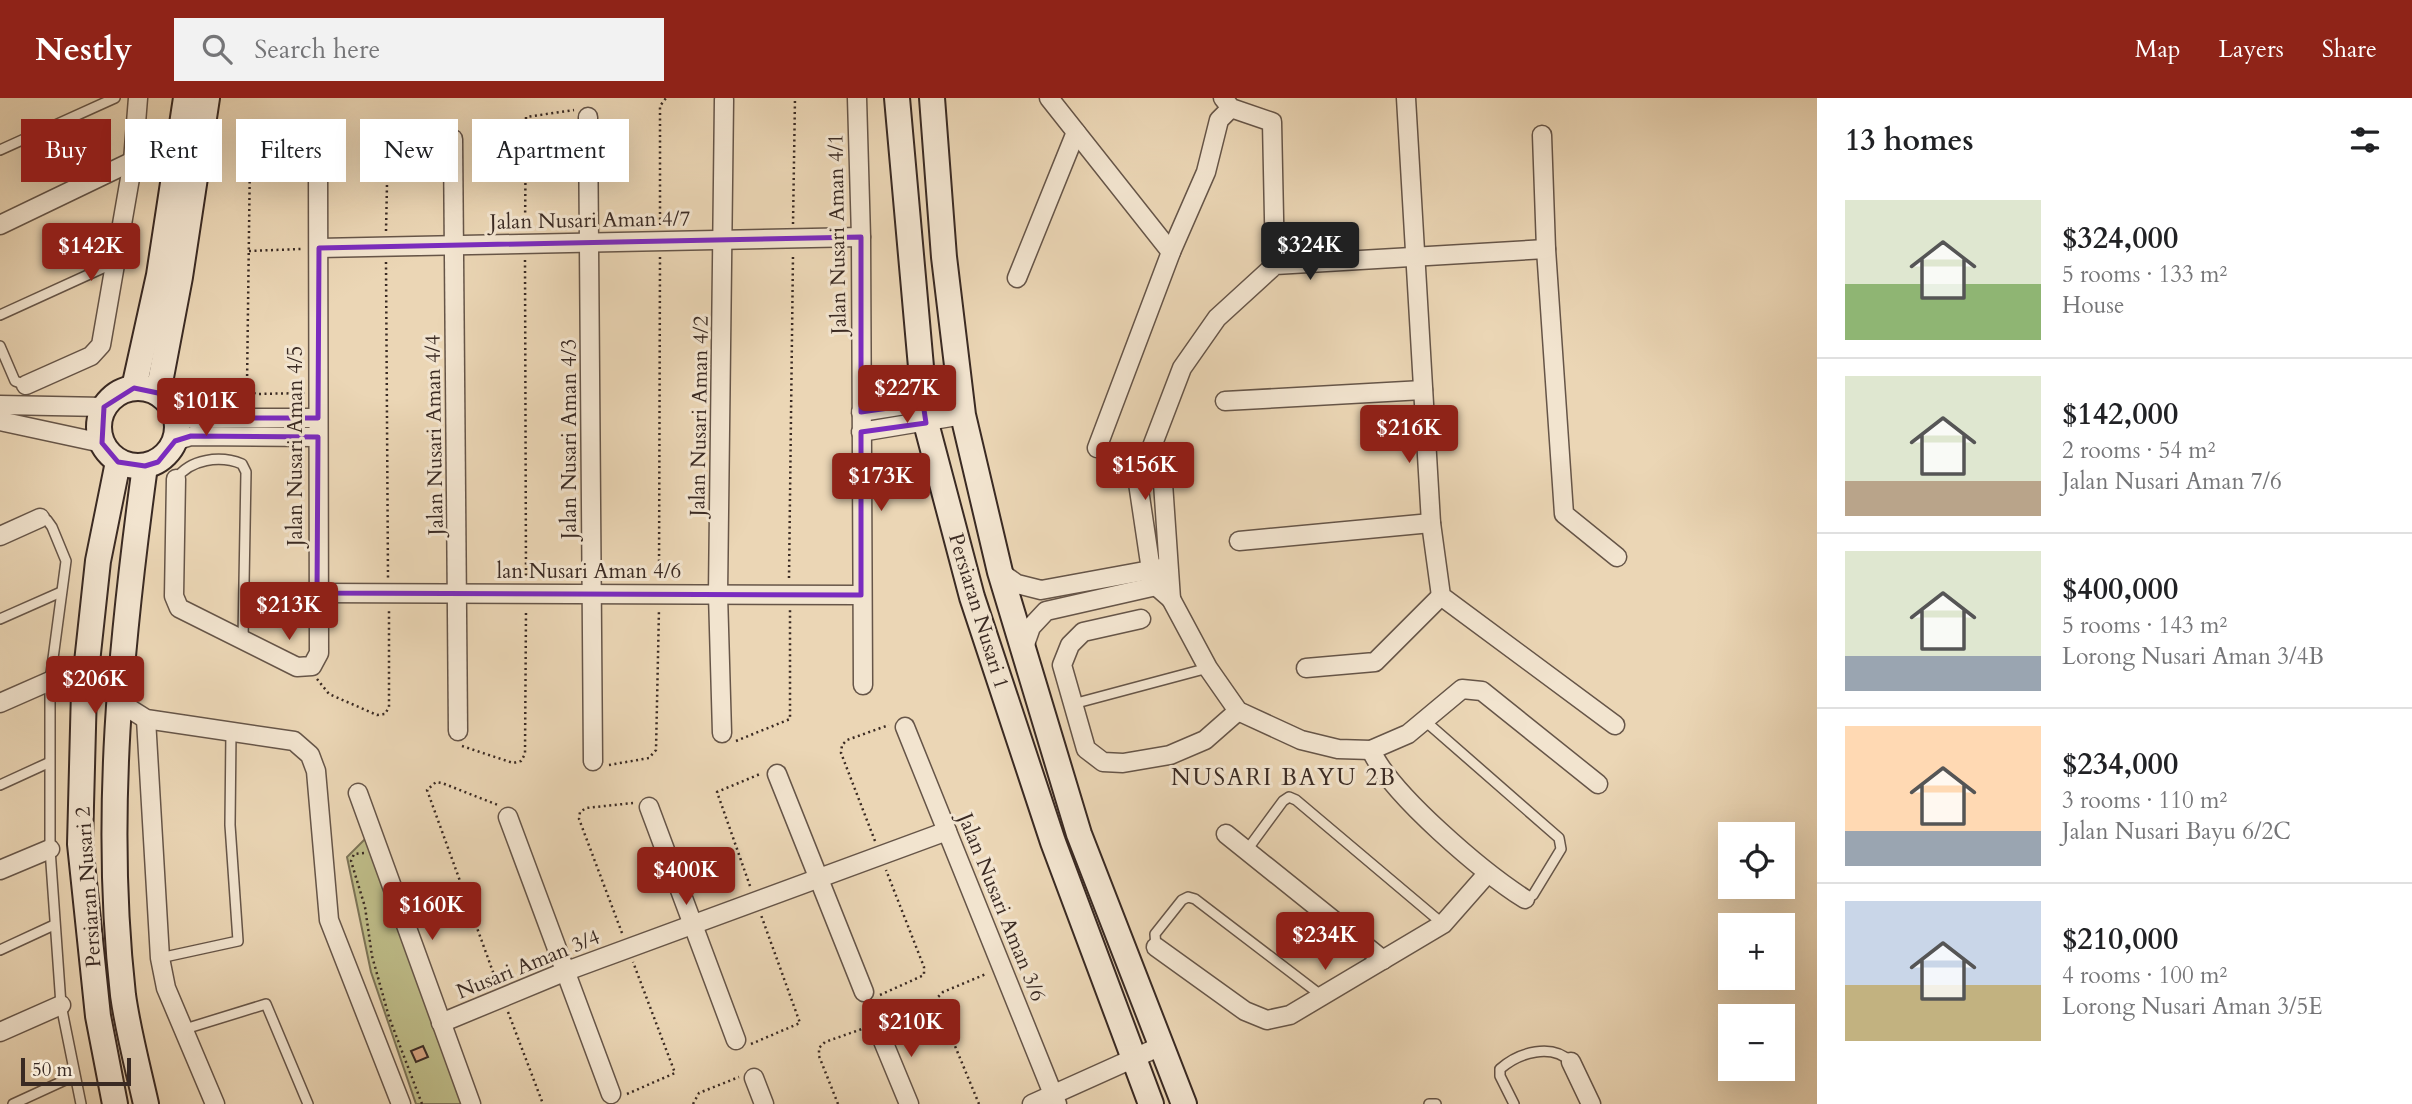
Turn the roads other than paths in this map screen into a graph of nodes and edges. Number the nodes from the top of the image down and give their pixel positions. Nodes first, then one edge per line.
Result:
1 (115, 98) edge
2 (138, 98) edge
3 (186, 98) edge
4 (207, 98) edge
5 (857, 98) edge
6 (897, 98) edge
7 (932, 98) edge
8 (1049, 98) edge
9 (1406, 98) edge
10 (724, 100) edge
11 (1227, 103) edge
12 (588, 117) road end
13 (136, 119) edge
14 (1076, 132) junction
15 (1542, 135) dead end
16 (0, 150) edge
17 (125, 164) edge
18 (128, 182) edge
19 (318, 182) edge
20 (454, 182) edge
21 (0, 225) edge
22 (861, 237) junction
23 (724, 239) junction
24 (591, 242) junction
25 (455, 245) junction
26 (319, 248) junction
27 (1546, 250) junction
28 (1171, 252) junction
29 (1414, 257) junction
30 (114, 263) junction
31 (1275, 265) junction
32 (1017, 278) dead end
33 (0, 316) edge
34 (0, 346) edge
35 (26, 385) joint
36 (146, 390) junction
37 (1423, 390) junction
38 (1225, 401) dead end
39 (0, 405) edge
40 (962, 405) junction
41 (104, 407) junction
42 (861, 412) junction
43 (925, 413) junction
44 (175, 414) junction
45 (318, 418) junction
46 (0, 421) edge
47 (861, 432) junction
48 (318, 437) junction
49 (175, 441) junction
50 (102, 443) junction
51 (1097, 448) dead end
52 (118, 462) junction
53 (145, 466) junction
54 (176, 479) joint
55 (40, 518) joint
56 (1432, 523) junction
57 (0, 536) edge
58 (1239, 541) dead end
59 (1617, 557) dead end
60 (1000, 572) junction
61 (1163, 581) junction
62 (61, 592) junction
63 (317, 593) junction
64 (459, 593) junction
65 (593, 594) junction
66 (718, 594) junction
67 (861, 595) junction
68 (1441, 596) junction
69 (0, 619) edge
70 (1142, 619) dead end
71 (243, 641) junction
72 (1023, 650) junction
73 (1208, 668) junction
74 (1306, 668) dead end
75 (50, 681) junction
76 (863, 685) dead end
77 (119, 691) junction
78 (0, 703) edge
79 (1073, 704) junction
80 (1238, 711) junction
81 (146, 719) junction
82 (1424, 720) junction
83 (1615, 725) dead end
84 (905, 727) road end
85 (458, 731) road end
86 (230, 732) junction
87 (722, 733) road end
88 (117, 742) junction
89 (1371, 750) junction
90 (593, 761) road end
91 (48, 763) junction
92 (777, 774) road end
93 (1598, 784) dead end
94 (0, 785) edge
95 (358, 793) dead end
96 (649, 807) road end
97 (508, 817) road end
98 (947, 831) junction
99 (1226, 834) dead end
100 (50, 849) junction
101 (1247, 850) junction
102 (0, 870) edge
103 (1487, 874) junction
104 (817, 878) junction
105 (1525, 899) joint
106 (1443, 924) junction
107 (54, 925) junction
108 (693, 925) junction
109 (1156, 947) joint
110 (0, 950) edge
111 (160, 958) junction
112 (1383, 960) junction
113 (564, 972) junction
114 (864, 992) road end
115 (1322, 996) junction
116 (61, 1005) junction
117 (441, 1023) junction
118 (185, 1028) junction
119 (878, 1029) road end
120 (0, 1032) edge
121 (736, 1040) road end
122 (1161, 1046) junction
123 (1132, 1059) junction
124 (1571, 1062) joint
125 (74, 1076) junction
126 (754, 1078) road end
127 (611, 1094) road end
128 (1055, 1100) edge
129 (13, 1104) edge
130 (81, 1104) edge
131 (115, 1104) edge
132 (146, 1104) edge
133 (215, 1104) edge
134 (309, 1104) edge
135 (401, 1104) edge
136 (471, 1104) edge
137 (764, 1104) edge
138 (909, 1104) edge
139 (1032, 1104) edge
140 (1151, 1104) edge
141 (1184, 1104) edge
142 (1429, 1104) edge
143 (1436, 1104) edge
144 (1514, 1104) edge
145 (1591, 1104) edge

1 - 16 lane
2 - 13 street
3 - 36 street
4 - 36 street
5 - 22 street, Jalan Nusari Aman 4/1
6 - 43 street, Persiaran Nusari 1
7 - 40 street, Persiaran Nusari 1
8 - 14 street
9 - 29 street
10 - 23 street, Jalan Nusari Aman 4/2
11 - 28 street
11 - 31 street
12 - 24 street, Jalan Nusari Aman 4/3
14 - 28 street
14 - 32 street
15 - 27 street
17 - 21 street
18 - 30 street
19 - 26 street, Jalan Nusari Aman 4/5
20 - 25 street, Jalan Nusari Aman 4/4
22 - 23 street, Jalan Nusari Aman 4/7
22 - 42 street, Jalan Nusari Aman 4/1
23 - 24 street, Jalan Nusari Aman 4/7
23 - 66 street, Jalan Nusari Aman 4/2
24 - 25 street, Jalan Nusari Aman 4/7
24 - 65 street, Jalan Nusari Aman 4/3
25 - 26 street, Jalan Nusari Aman 4/7
25 - 64 street, Jalan Nusari Aman 4/4
26 - 45 street, Jalan Nusari Aman 4/5
27 - 29 street
27 - 59 street
28 - 51 street
29 - 31 street
29 - 37 street
30 - 33 lane
30 - 35 street
31 - 61 street
34 - 35 lane
36 - 41 street
36 - 44 street
37 - 38 street
37 - 56 street
39 - 41 street
40 - 43 street
40 - 60 street, Persiaran Nusari 1
41 - 50 street
42 - 43 street
42 - 47 street, Jalan Nusari Aman 4/1
43 - 47 street
43 - 123 street, Persiaran Nusari 1
44 - 45 street
44 - 49 street
45 - 48 street, Jalan Nusari Aman 4/5
46 - 50 street
47 - 67 street
48 - 49 street
48 - 63 street, Jalan Nusari Aman 4/5
49 - 53 street
50 - 52 street
52 - 53 street
52 - 131 street, Persiaran Nusari 2
53 - 77 street, Persiaran Nusari 2
54 - 71 street
54 - 71 lane
55 - 57 street
55 - 62 lane
56 - 58 street
56 - 68 street
60 - 61 street
60 - 72 street, Persiaran Nusari 1
61 - 72 street
61 - 73 street
62 - 69 lane
62 - 75 lane
63 - 64 street, lan Nusari Aman 4/6
63 - 71 street, Jalan Nusari Aman 4/5
64 - 65 street, lan Nusari Aman 4/6
64 - 85 street, Jalan Nusari Aman 4/4
65 - 66 street, lan Nusari Aman 4/6
65 - 90 street, Jalan Nusari Aman 4/3
66 - 67 street, lan Nusari Aman 4/6
66 - 87 street, Jalan Nusari Aman 4/2
67 - 76 street
68 - 74 street
68 - 83 street
70 - 79 street
72 - 122 street, Persiaran Nusari 1
73 - 79 lane
73 - 80 street
75 - 78 street
75 - 91 lane
77 - 81 street
77 - 88 street, Persiaran Nusari 2
79 - 80 street
80 - 89 street
81 - 86 street
81 - 88 street
81 - 111 street
82 - 89 street
82 - 93 street
82 - 105 lane
84 - 98 street, Jalan Nusari Aman 3/6
86 - 111 lane
86 - 135 street
88 - 132 street, Persiaran Nusari 2
89 - 103 street
91 - 94 lane
91 - 100 lane
92 - 104 street
95 - 117 street
96 - 108 street
97 - 113 street
98 - 104 street, Nusari Aman 3/4
98 - 128 street, Jalan Nusari Aman 3/6
99 - 101 street
100 - 102 street
100 - 107 lane
101 - 106 lane
101 - 112 street
103 - 105 street
103 - 106 street
104 - 108 street, Nusari Aman 3/4
104 - 114 street
106 - 112 street
107 - 110 lane
107 - 116 lane
108 - 113 street, Nusari Aman 3/4
108 - 121 street
109 - 115 street
109 - 115 lane
111 - 118 street
112 - 115 street
113 - 117 street, Nusari Aman 3/4
113 - 127 street
116 - 120 street
116 - 125 lane
117 - 136 street
118 - 133 street
118 - 134 lane
119 - 138 street
122 - 123 street
122 - 141 street, Persiaran Nusari 1
123 - 128 street
123 - 140 street, Persiaran Nusari 1
124 - 144 lane
124 - 145 street
125 - 129 lane
125 - 130 lane
126 - 137 street
128 - 139 street
142 - 143 lane

